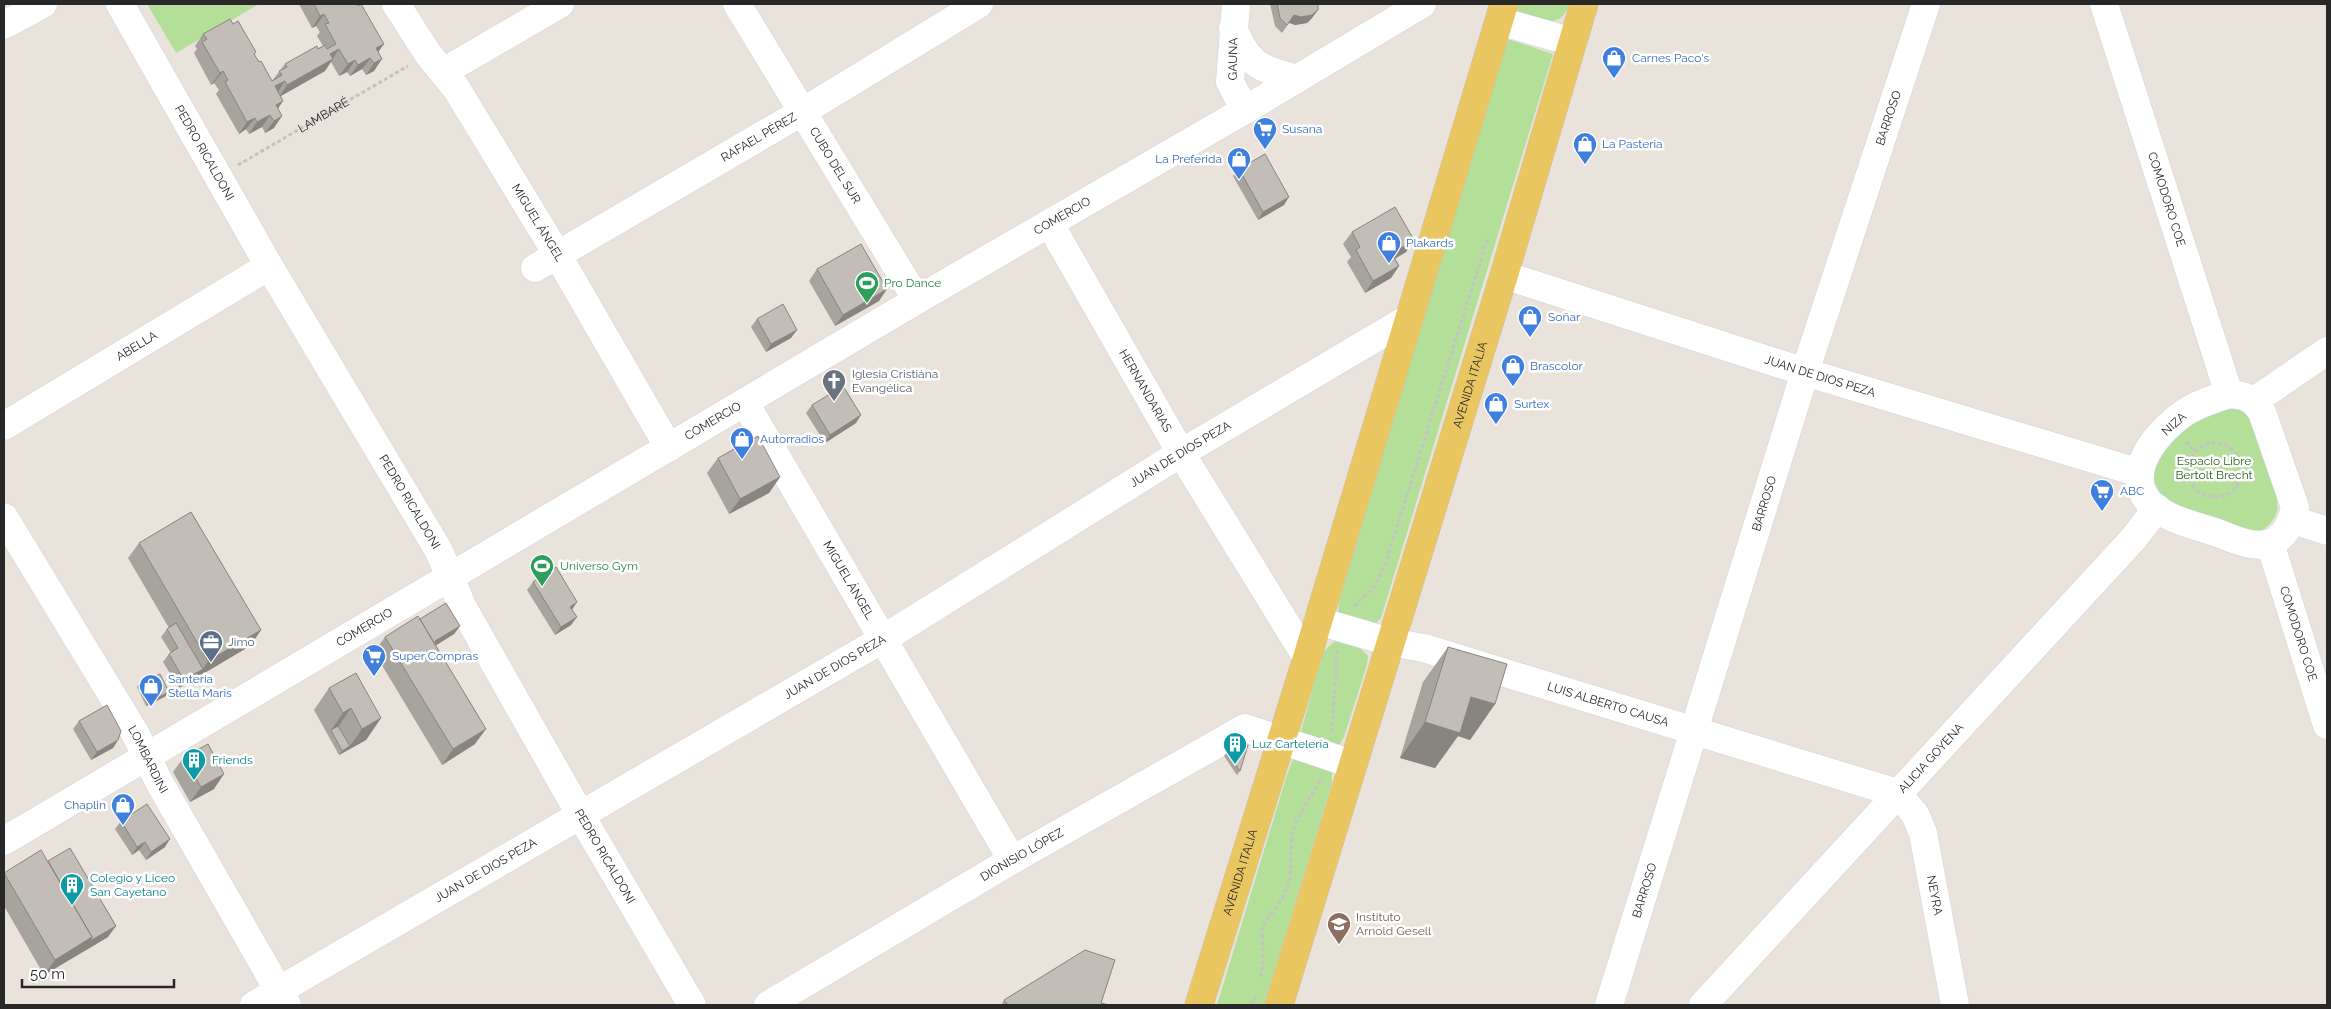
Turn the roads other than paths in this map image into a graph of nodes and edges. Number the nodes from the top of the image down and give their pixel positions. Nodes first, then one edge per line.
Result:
1 (43, 4) edge
2 (120, 4) edge
3 (396, 4) edge
4 (560, 4) edge
5 (738, 4) edge
6 (979, 4) edge
7 (1422, 4) edge
8 (1584, 4) edge
9 (1926, 4) edge
10 (2104, 4) edge
11 (1502, 12) edge
12 (1235, 16) edge
13 (4, 25) edge
14 (1573, 42) junction
15 (435, 63) junction
16 (1297, 79) junction
17 (1245, 110) junction
18 (802, 112) junction
19 (1050, 224) junction
20 (546, 261) junction
21 (269, 266) junction
22 (1504, 275) junction
23 (917, 300) junction
24 (1410, 318) junction
25 (2327, 351) edge
26 (1805, 372) junction
27 (2242, 398) junction
28 (745, 403) junction
29 (4, 426) edge
30 (669, 448) junction
31 (1181, 453) junction
32 (2140, 473) junction
33 (2156, 508) junction
34 (4, 517) edge
35 (2292, 520) junction
36 (2327, 531) edge
37 (2270, 543) junction
38 (450, 577) junction
39 (1330, 624) junction
40 (883, 639) junction
41 (1390, 642) junction
42 (1307, 658) junction
43 (2327, 725) edge
44 (1694, 732) junction
45 (1281, 740) junction
46 (146, 757) junction
47 (1340, 760) junction
48 (1897, 793) junction
49 (580, 814) junction
50 (4, 841) edge
51 (1012, 860) junction
52 (1268, 997) edge
53 (283, 998) edge
54 (254, 1005) edge
55 (692, 1005) edge
56 (768, 1005) edge
57 (1199, 1005) edge
58 (1609, 1005) edge
59 (1702, 1005) edge
60 (1955, 1005) edge

1 - 13 street
2 - 21 street, PEDRO RICALDONI
3 - 15 street, MIGUEL ÁNGEL
4 - 15 street
5 - 18 street, CUBO DEL SUR
6 - 18 street, RAFAEL PÉREZ
7 - 16 street, COMERCIO
8 - 14 main road, AVENIDA ITALIA
9 - 26 street, BARROSO
10 - 27 street, COMODORO COE
11 - 14 street
11 - 24 main road, AVENIDA ITALIA
12 - 16 street
12 - 17 street, GAUNA
14 - 22 main road, AVENIDA ITALIA
15 - 20 street, MIGUEL ÁNGEL
16 - 17 street, COMERCIO
17 - 19 street, COMERCIO
18 - 20 street, RAFAEL PÉREZ
18 - 23 street, CUBO DEL SUR
19 - 23 street, COMERCIO
19 - 31 street, HERNANDARIAS
20 - 30 street, MIGUEL ÁNGEL
21 - 29 street, ABELLA
21 - 38 street, PEDRO RICALDONI
22 - 26 street, JUAN DE DIOS PEZA
22 - 41 main road, AVENIDA ITALIA
23 - 28 street, COMERCIO
24 - 31 street, JUAN DE DIOS PEZA
24 - 39 main road, AVENIDA ITALIA
25 - 27 street, NIZA
26 - 32 street, JUAN DE DIOS PEZA
26 - 44 street, BARROSO
27 - 32 street, NIZA
27 - 35 street
28 - 30 street, COMERCIO
28 - 40 street, MIGUEL ÁNGEL
30 - 38 street, COMERCIO
31 - 40 street, JUAN DE DIOS PEZA
31 - 42 street, HERNANDARIAS
32 - 33 street
33 - 37 street
33 - 48 street, ALICIA GOYENA
34 - 46 street, LOMBARDINI
35 - 36 street
35 - 37 street
37 - 43 street, COMODORO COE
38 - 46 street, COMERCIO
38 - 49 street, PEDRO RICALDONI
39 - 41 street, LUIS ALBERTO CAUSA
39 - 42 main road, AVENIDA ITALIA
40 - 49 street, JUAN DE DIOS PEZA
40 - 51 street, MIGUEL ÁNGEL
41 - 44 street, LUIS ALBERTO CAUSA
41 - 47 main road, AVENIDA ITALIA
42 - 45 main road, AVENIDA ITALIA
44 - 48 street, LUIS ALBERTO CAUSA
44 - 58 street, BARROSO
45 - 47 street
45 - 51 street, DIONISIO LÓPEZ
45 - 57 main road, AVENIDA ITALIA
46 - 50 street, COMERCIO
46 - 53 street, LOMBARDINI
47 - 52 main road, AVENIDA ITALIA
48 - 59 street, ALICIA GOYENA
48 - 60 street, NEYRA
49 - 53 street, JUAN DE DIOS PEZA
49 - 55 street, PEDRO RICALDONI
51 - 56 street, DIONISIO LÓPEZ
53 - 54 street, JUAN DE DIOS PEZA

